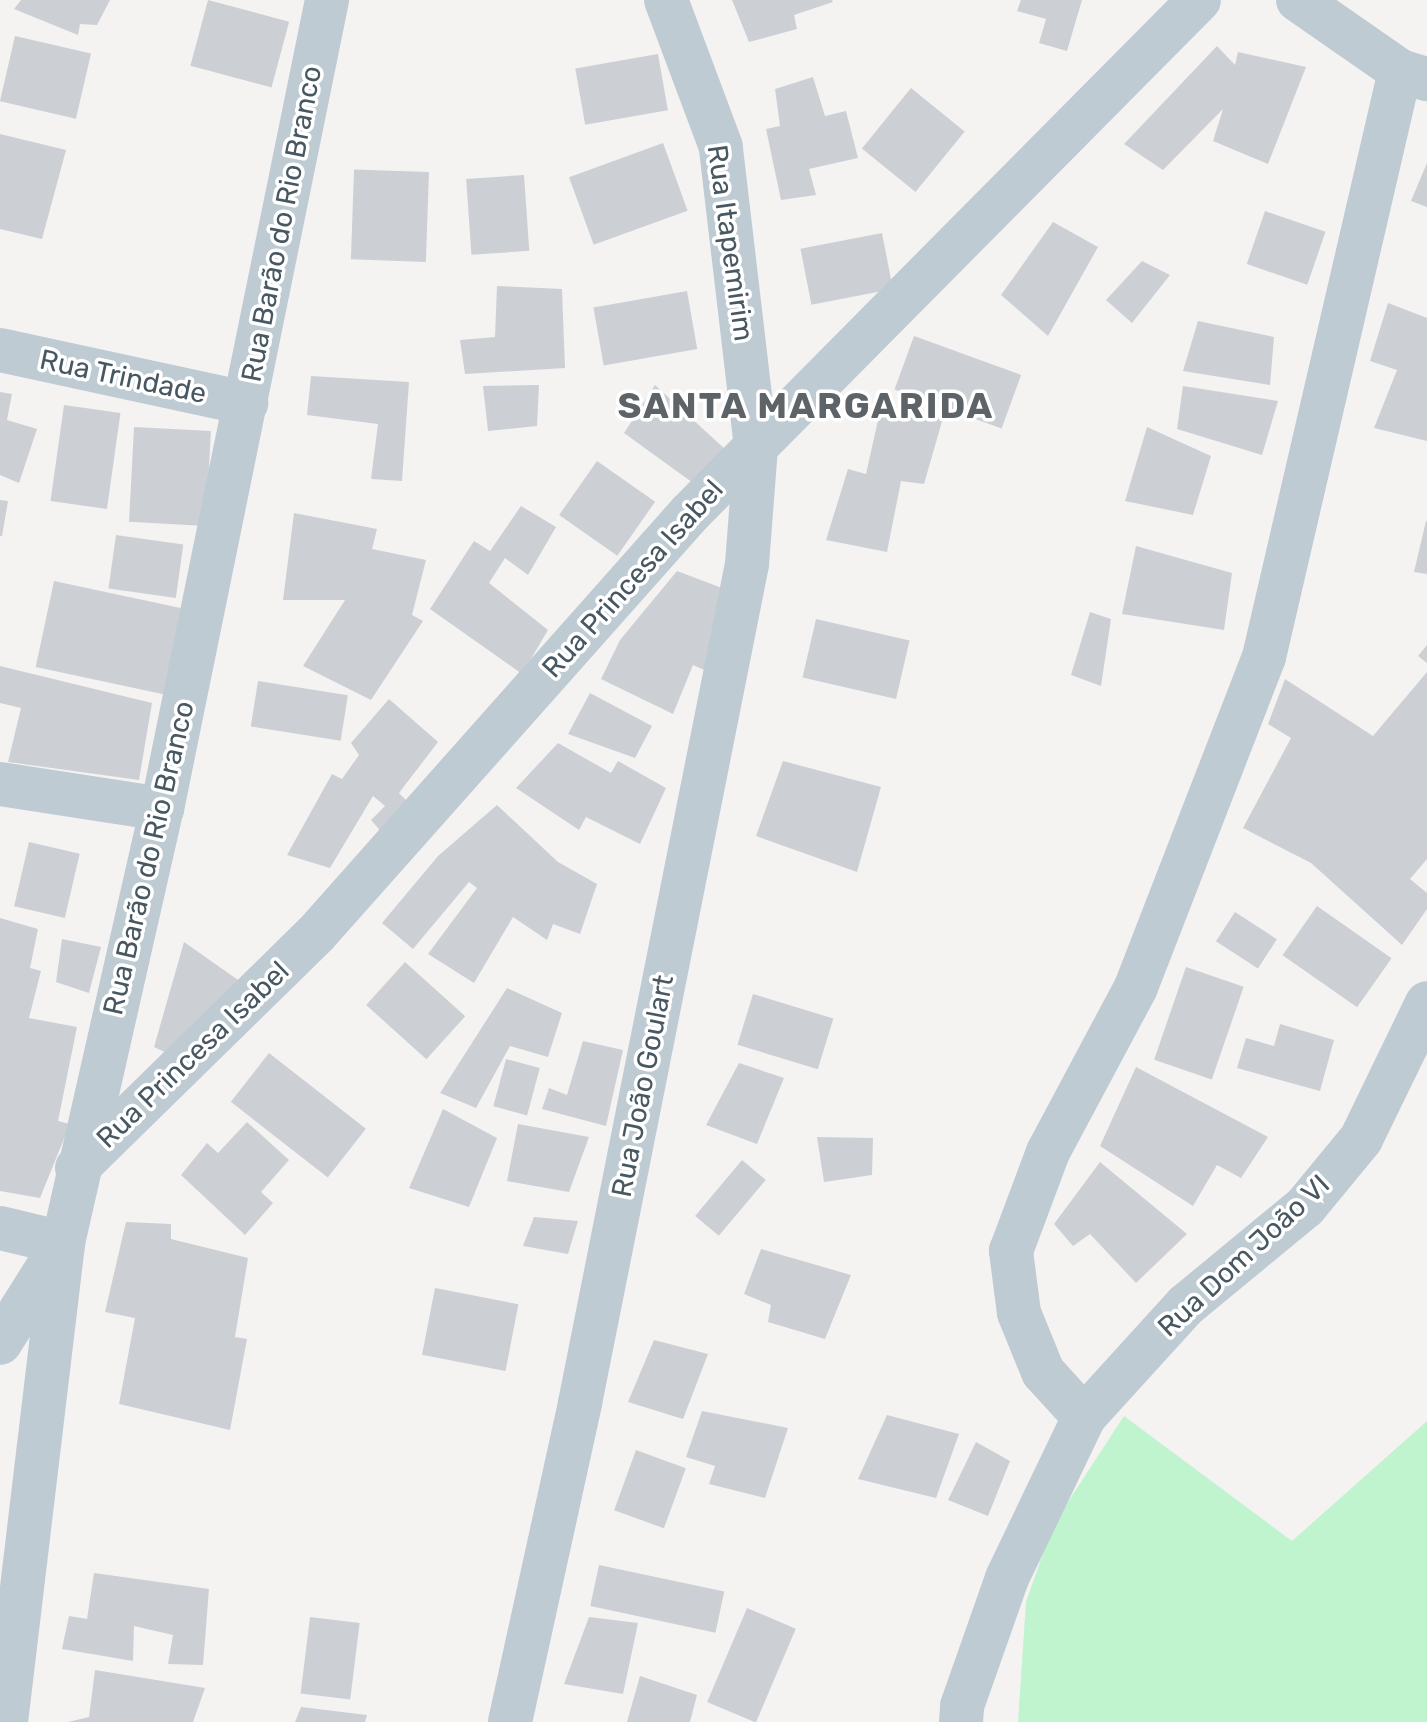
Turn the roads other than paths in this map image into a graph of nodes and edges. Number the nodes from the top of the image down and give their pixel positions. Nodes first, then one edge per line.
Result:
1 (327, 0) edge
2 (666, 0) edge
3 (1199, 0) edge
4 (1298, 0) edge
5 (1413, 75) edge
6 (0, 350) edge
7 (246, 403) junction
8 (756, 447) junction
9 (0, 784) edge
10 (162, 809) junction
11 (1427, 1003) edge
12 (77, 1168) junction
13 (0, 1228) edge
14 (63, 1243) junction
15 (0, 1343) edge
16 (1084, 1417) junction
17 (6, 1722) edge
18 (510, 1722) edge
19 (961, 1722) edge

1 - 7 street, Rua Barão do Rio Branco
2 - 8 street, Rua Itapemirim
3 - 8 street, Rua Princesa Isabel
4 - 5 street
5 - 16 street
6 - 7 street, Rua Trindade
7 - 10 street, Rua Barão do Rio Branco
8 - 12 street, Rua Princesa Isabel
8 - 18 street, Rua João Goulart
9 - 10 street
10 - 12 street, Rua Barão do Rio Branco
11 - 16 street, Rua Dom João VI
12 - 14 street, Rua Barão do Rio Branco
13 - 14 street
14 - 15 street
14 - 17 street, Rua Barão do Rio Branco
16 - 19 street, Rua Dom João VI

